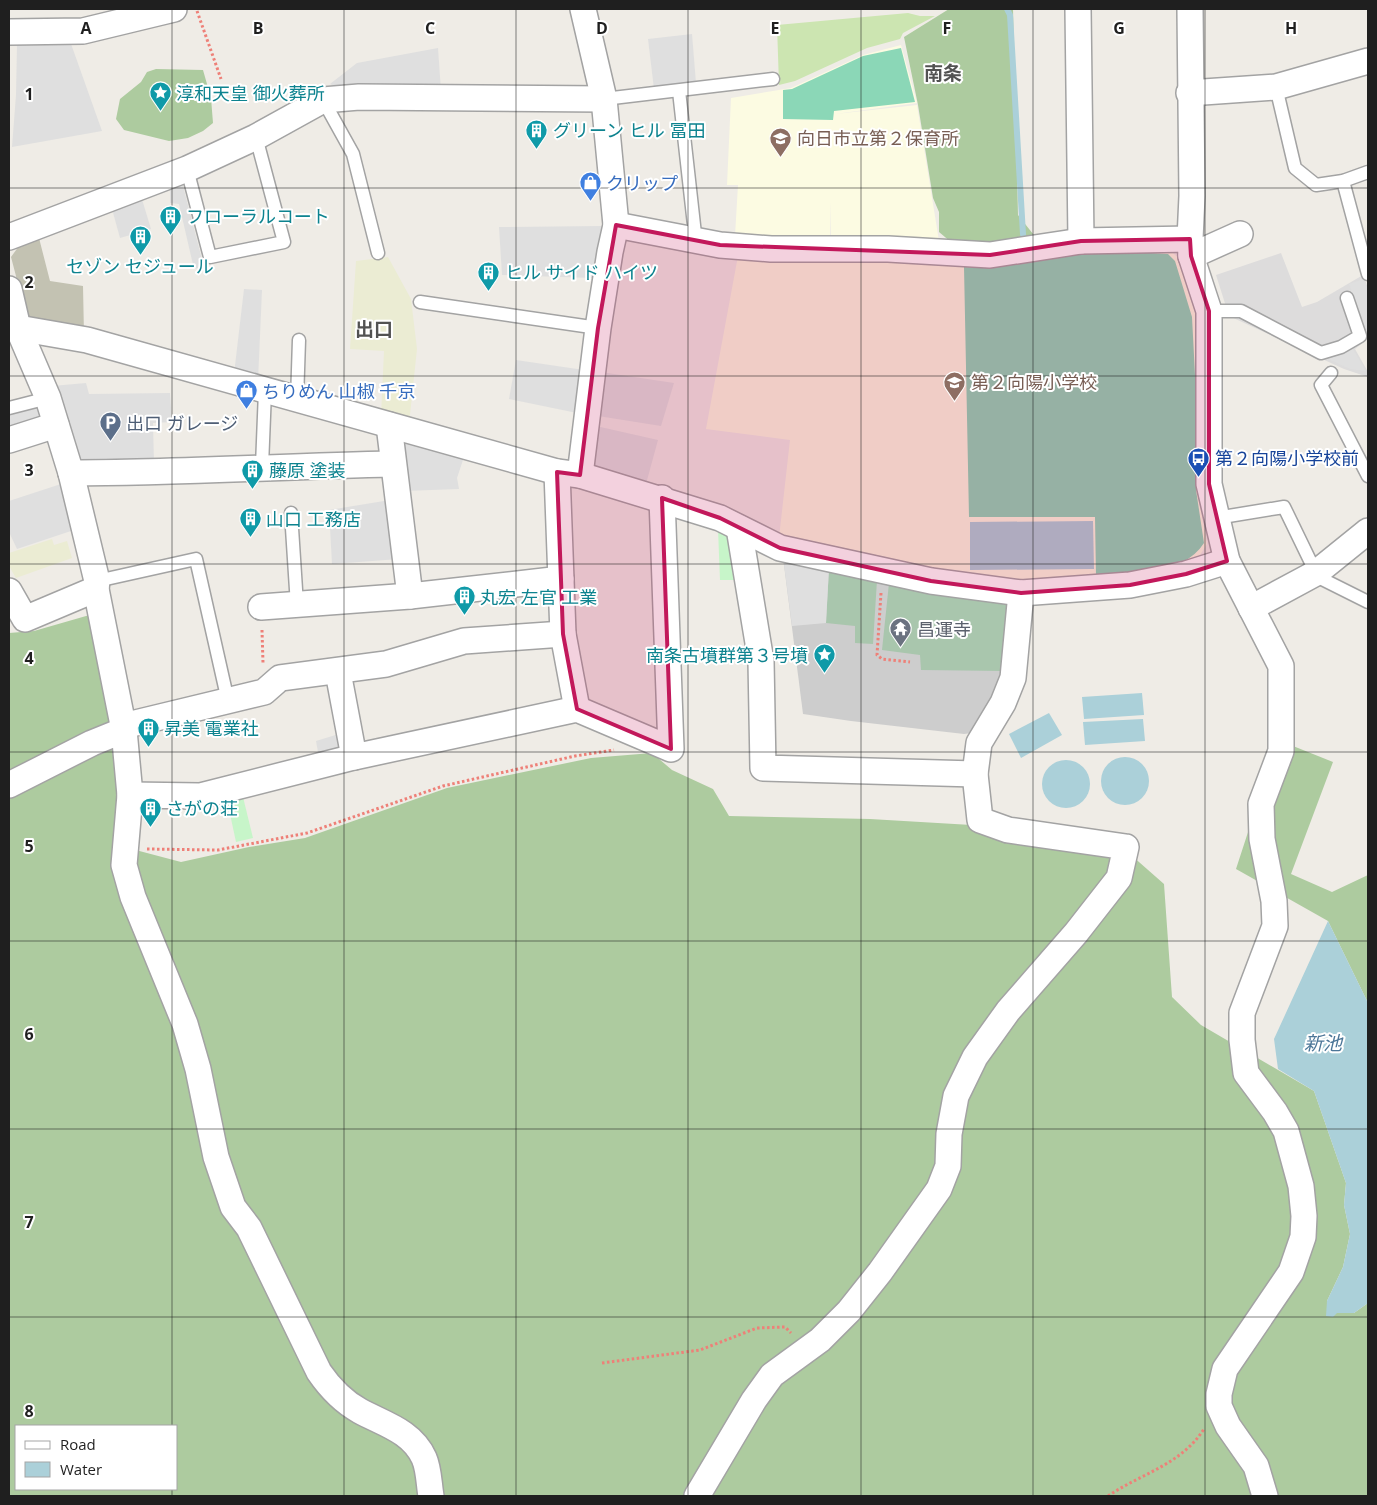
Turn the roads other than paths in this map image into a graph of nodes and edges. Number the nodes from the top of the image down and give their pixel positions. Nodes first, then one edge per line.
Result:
1 (185, 9) edge
2 (583, 9) edge
3 (1078, 9) edge
4 (1190, 9) edge
5 (9, 32) edge
6 (1368, 61) edge
7 (773, 78) dead end
8 (1276, 87) junction
9 (679, 91) junction
10 (1190, 93) junction
11 (604, 99) junction
12 (322, 100) junction
13 (256, 137) junction
14 (188, 169) junction
15 (1368, 172) edge
16 (1343, 181) junction
17 (616, 225) junction
18 (1240, 234) dead end
19 (9, 237) edge
20 (1081, 241) junction
21 (696, 242) junction
22 (1190, 248) junction
23 (378, 253) dead end
24 (1368, 274) edge
25 (9, 289) edge
26 (1347, 298) dead end
27 (420, 302) dead end
28 (1209, 311) junction
29 (18, 328) junction
30 (598, 328) junction
31 (299, 340) dead end
32 (1331, 373) dead end
33 (265, 392) junction
34 (48, 398) junction
35 (297, 400) junction
36 (9, 408) edge
37 (56, 425) junction
38 (389, 426) junction
39 (9, 440) edge
40 (393, 464) junction
41 (262, 466) junction
42 (71, 473) junction
43 (568, 474) junction
44 (1368, 476) edge
45 (662, 498) junction
46 (291, 513) dead end
47 (1216, 518) junction
48 (739, 528) junction
49 (1368, 531) edge
50 (1227, 562) junction
51 (1314, 573) junction
52 (561, 579) junction
53 (97, 585) junction
54 (9, 591) edge
55 (1021, 593) junction
56 (410, 596) junction
57 (1368, 602) edge
58 (297, 605) junction
59 (261, 607) road end
60 (1251, 608) junction
61 (563, 634) junction
62 (338, 672) junction
63 (228, 701) junction
64 (577, 709) junction
65 (124, 728) junction
66 (354, 757) junction
67 (975, 774) junction
68 (9, 785) edge
69 (130, 795) junction
70 (431, 1496) edge
71 (698, 1496) edge
72 (1265, 1496) edge

1 - 5 street
2 - 11 street
3 - 20 street
4 - 10 street
6 - 8 street
7 - 9 lane
8 - 10 street
8 - 16 lane
9 - 11 lane
9 - 21 lane
10 - 22 street
11 - 12 street
11 - 17 street
12 - 13 street
12 - 23 lane
13 - 14 street
13 - 14 lane
14 - 19 street
15 - 16 lane
16 - 24 lane
17 - 21 street
17 - 30 street
18 - 22 street
20 - 21 street
20 - 22 street
22 - 28 street
25 - 29 street
26 - 28 lane
27 - 30 lane
28 - 47 street
29 - 33 street
29 - 34 street
30 - 43 street
31 - 35 lane
32 - 44 lane
33 - 35 street
33 - 41 lane
34 - 36 lane
34 - 37 street
35 - 38 street
37 - 39 street
37 - 42 street
38 - 40 street
38 - 43 street
40 - 41 street
40 - 56 street
41 - 42 street
42 - 53 street
43 - 45 street
43 - 52 street
45 - 48 street
45 - 64 street
46 - 58 lane
47 - 50 street
47 - 51 lane
48 - 55 street
48 - 67 street
49 - 51 street
50 - 55 street
50 - 60 street
51 - 57 lane
51 - 60 street
52 - 56 street
52 - 61 street
53 - 54 street
53 - 63 lane
53 - 65 street
55 - 67 street
56 - 58 street
58 - 59 street
60 - 72 street
61 - 62 street
61 - 64 street
62 - 63 street
62 - 66 street
63 - 65 street
64 - 66 street
65 - 68 street
65 - 69 street
66 - 69 street
67 - 71 street
69 - 70 street

